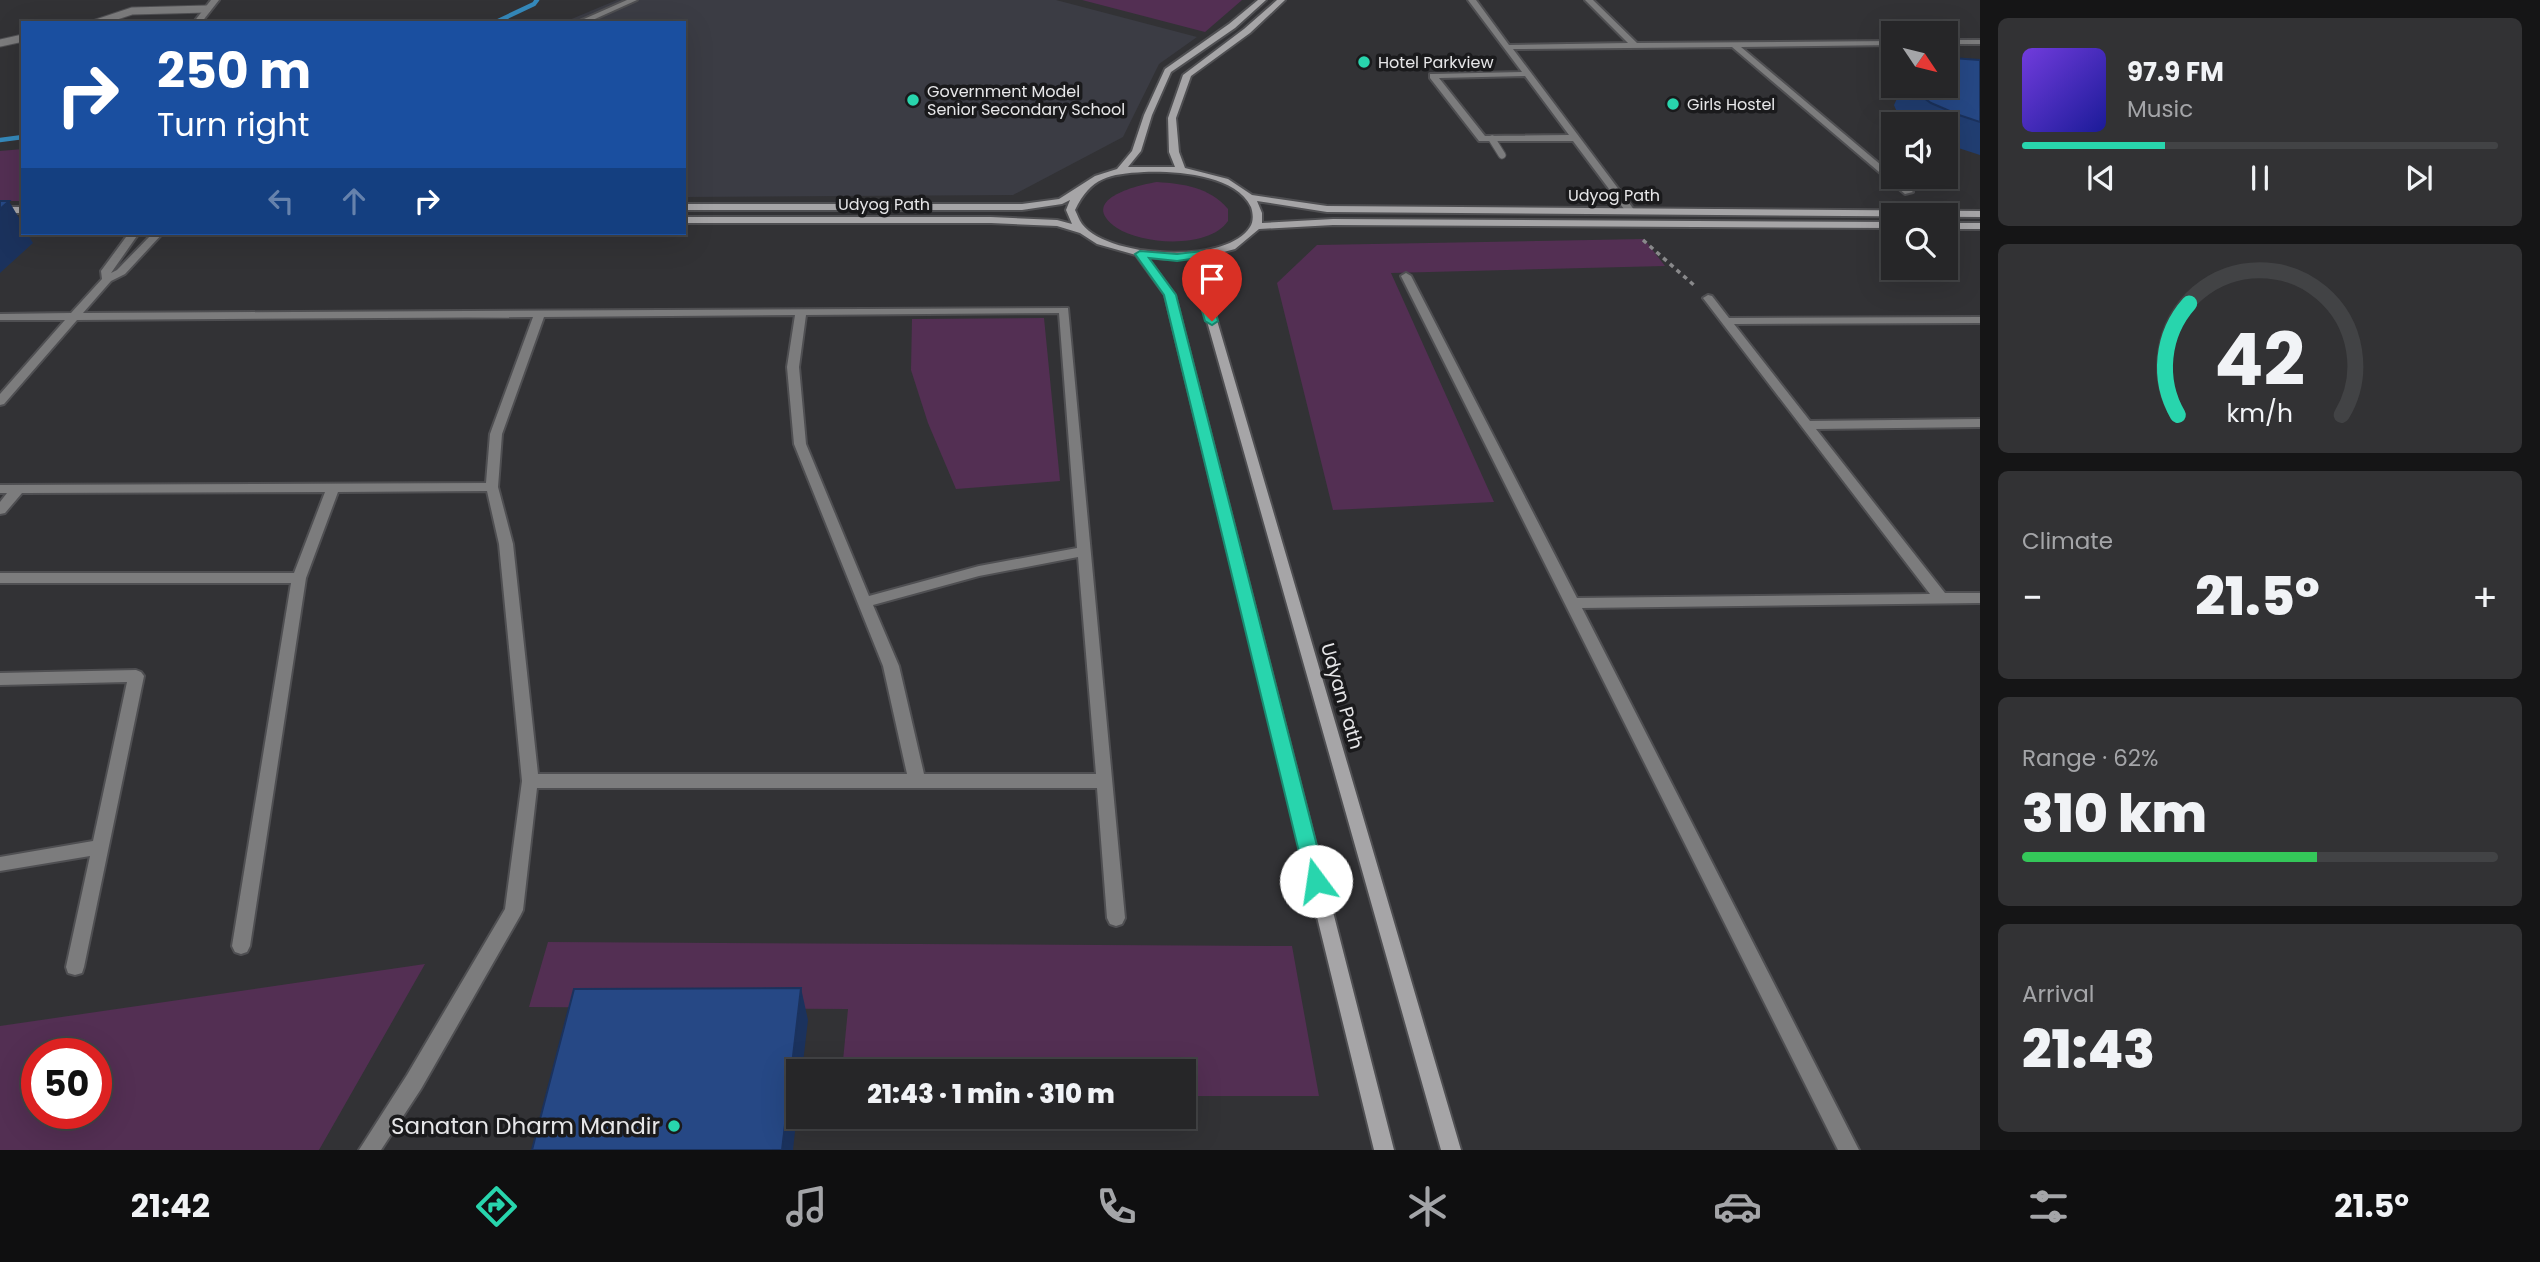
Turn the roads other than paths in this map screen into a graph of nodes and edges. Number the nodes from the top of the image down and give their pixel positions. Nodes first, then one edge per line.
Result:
1 (215, 0) edge
2 (633, 0) edge
3 (1262, 0) edge
4 (1282, 0) edge
5 (1472, 0) edge
6 (1588, 0) edge
7 (207, 9) junction
8 (102, 21) edge
9 (198, 21) edge
10 (584, 21) edge
11 (21, 38) edge
12 (1958, 42) edge
13 (1980, 42) edge
14 (0, 43) edge
15 (1881, 43) edge
16 (1733, 44) junction
17 (1634, 45) junction
18 (1508, 47) junction
19 (1527, 74) junction
20 (1576, 138) junction
21 (1492, 139) junction
22 (1502, 155) dead end
23 (1181, 170) junction
24 (1120, 172) junction
25 (1078, 192) junction
26 (1908, 192) dead end
27 (1249, 197) junction
28 (686, 207) edge
29 (0, 210) edge
30 (21, 210) edge
31 (1630, 211) junction
32 (1980, 214) edge
33 (0, 219) edge
34 (21, 219) edge
35 (686, 220) edge
36 (1881, 225) edge
37 (1256, 226) junction
38 (1958, 226) edge
39 (1980, 226) edge
40 (1082, 230) junction
41 (133, 235) edge
42 (156, 235) edge
43 (1211, 253) junction
44 (1140, 254) junction
45 (1406, 276) dead end
46 (107, 278) junction
47 (1708, 298) road end
48 (801, 312) junction
49 (539, 314) junction
50 (72, 316) junction
51 (0, 317) edge
52 (1980, 320) edge
53 (1727, 321) junction
54 (0, 401) edge
55 (1980, 423) edge
56 (1807, 425) junction
57 (492, 487) junction
58 (333, 488) junction
59 (0, 489) edge
60 (18, 489) junction
61 (0, 510) edge
62 (1084, 551) junction
63 (0, 578) edge
64 (299, 578) junction
65 (1980, 598) edge
66 (1942, 599) junction
67 (866, 602) junction
68 (1572, 603) junction
69 (0, 679) edge
70 (530, 781) junction
71 (918, 781) junction
72 (1104, 782) junction
73 (101, 848) junction
74 (0, 864) edge
75 (1116, 918) dead end
76 (241, 946) dead end
77 (75, 967) dead end
78 (369, 1150) edge
79 (1384, 1150) edge
80 (1451, 1150) edge
81 (1849, 1150) edge

1 - 7 street
2 - 10 street
3 - 24 main road
4 - 23 main road
5 - 18 street
6 - 17 street
7 - 8 lane
7 - 9 street
11 - 14 lane
12 - 13 street
15 - 16 street
16 - 17 street
16 - 26 street
17 - 18 street
18 - 19 street
19 - 20 street
19 - 21 street
20 - 21 street
20 - 31 street
21 - 22 lane
23 - 24 main road, Udyog Path
23 - 27 main road, Udyog Path
24 - 25 main road, Udyog Path
25 - 28 main road, Udyog Path
25 - 40 main road
27 - 31 main road, Udyog Path
27 - 37 main road
29 - 30 main road
31 - 32 main road, Udyog Path
33 - 34 main road
35 - 40 main road, Udyog Path
36 - 37 main road, Udyog Path
37 - 43 main road, Udyog Path
38 - 39 main road
40 - 44 main road, Udyog Path
41 - 46 street
42 - 46 street
43 - 44 main road, Udyog Path
43 - 80 main road, Udyan Path
44 - 79 main road
45 - 68 street
46 - 50 street
47 - 53 street
48 - 49 street
48 - 62 street
48 - 67 street
49 - 50 street
49 - 57 street
50 - 51 street
50 - 54 street
52 - 53 street
53 - 56 street
55 - 56 street
56 - 66 street
57 - 58 street
57 - 70 street
58 - 60 street
58 - 64 street
59 - 60 street
60 - 61 street
62 - 67 street
62 - 72 street
63 - 64 street
64 - 76 street
65 - 66 street
66 - 68 street
67 - 71 street
68 - 81 street
69 - 73 street
70 - 71 street
70 - 78 street
71 - 72 street
72 - 75 street
73 - 74 street
73 - 77 street

